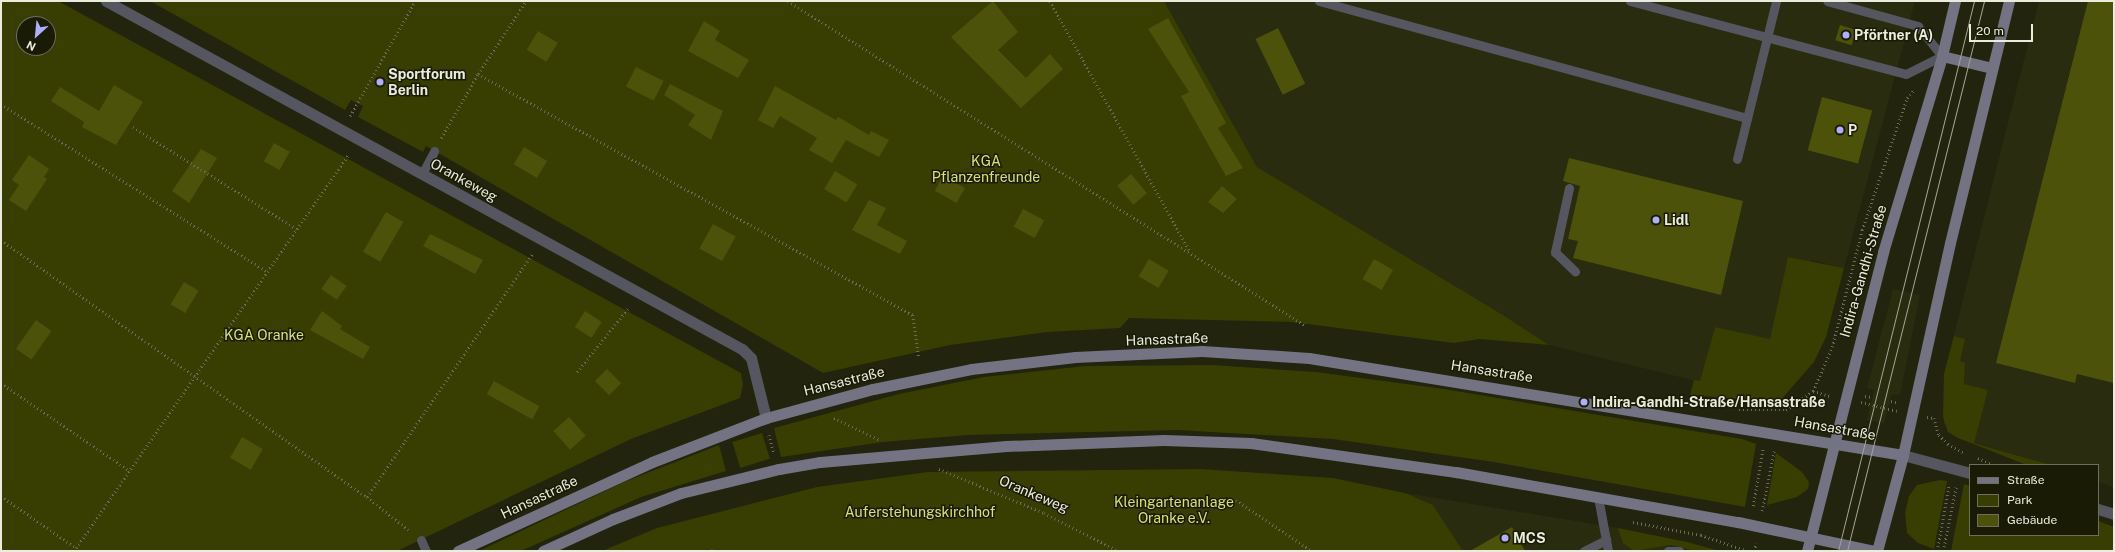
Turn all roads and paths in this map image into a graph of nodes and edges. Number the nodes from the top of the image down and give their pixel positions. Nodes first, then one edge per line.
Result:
1 (106, 1) edge
2 (415, 1) edge
3 (526, 1) edge
4 (788, 1) edge
5 (1050, 1) edge
6 (1319, 1) edge
7 (1630, 1) edge
8 (1776, 1) edge
9 (1827, 1) edge
10 (1955, 1) edge
11 (2009, 1) edge
12 (1767, 38) junction
13 (1942, 56) junction
14 (1992, 68) junction
15 (478, 74) junction
16 (1917, 86) dead end
17 (1, 104) edge
18 (351, 113) dead end
19 (1747, 118) junction
20 (133, 127) dead end
21 (434, 151) joint
22 (349, 154) dead end
23 (1737, 159) dead end
24 (422, 174) junction
25 (1569, 188) dead end
26 (298, 229) junction
27 (1, 240) edge
28 (1190, 252) junction
29 (532, 254) dead end
30 (266, 271) junction
31 (1576, 271) dead end
32 (628, 306) dead end
33 (1305, 325) dead end
34 (919, 358) dead end
35 (577, 372) dead end
36 (195, 379) junction
37 (1, 383) edge
38 (1813, 391) junction
39 (1821, 394) dead end
40 (1865, 396) dead end
41 (1872, 398) dead end
42 (1890, 401) dead end
43 (1863, 403) dead end
44 (1898, 403) dead end
45 (808, 405) junction
46 (1748, 410) dead end
47 (1897, 410) dead end
48 (1781, 411) junction
49 (1781, 415) dead end
50 (1924, 416) dead end
51 (766, 418) junction
52 (1833, 442) junction
53 (1763, 447) dead end
54 (1774, 451) dead end
55 (885, 455) junction
56 (1903, 455) junction
57 (1969, 455) dead end
58 (1975, 457) dead end
59 (1991, 464) edge
60 (936, 468) dead end
61 (779, 469) junction
62 (130, 471) junction
63 (1969, 473) edge
64 (1950, 482) dead end
65 (1957, 483) dead end
66 (1, 496) edge
67 (367, 497) junction
68 (1598, 497) junction
69 (1236, 500) dead end
70 (1753, 506) dead end
71 (1763, 506) dead end
72 (2099, 509) edge
73 (2114, 514) edge
74 (1629, 519) dead end
75 (1810, 537) junction
76 (421, 540) joint
77 (1606, 540) junction
78 (1755, 546) dead end
79 (426, 551) edge
80 (458, 551) edge
81 (543, 551) edge
82 (1119, 551) edge
83 (1312, 551) edge
84 (1584, 551) edge
85 (1608, 551) edge
86 (1668, 551) edge
87 (1679, 551) edge
88 (1748, 551) edge
89 (1754, 551) edge
90 (1807, 551) edge
91 (1876, 551) edge
92 (1937, 551) edge
93 (1944, 551) edge

1 - 24 street, Orankeweg
2 - 18 path
3 - 15 path
4 - 28 path
5 - 28 path
6 - 19 lane
7 - 12 lane
8 - 12 lane
9 - 13 lane
10 - 13 main road, Indira-Gandhi-Straße
11 - 14 main road
12 - 13 lane
12 - 19 lane
13 - 14 main road
13 - 52 main road, Indira-Gandhi-Straße
14 - 56 main road
15 - 21 path
15 - 34 path
16 - 38 path
17 - 30 path
19 - 23 lane
20 - 26 path
21 - 24 lane
22 - 26 path
24 - 51 street, Orankeweg
25 - 31 lane
26 - 30 path
27 - 36 path
28 - 33 path
29 - 67 path
30 - 36 path
32 - 35 path
36 - 62 path
36 - 67 path
37 - 62 path
38 - 39 path
38 - 48 path
40 - 41 path
42 - 44 path
43 - 47 path
45 - 51 main road, Hansastraße
45 - 52 main road, Hansastraße
45 - 55 path
46 - 48 path
48 - 49 path
50 - 57 path
51 - 61 path
51 - 80 main road, Hansastraße
52 - 56 main road, Hansastraße
52 - 75 main road, Indira-Gandhi-Straße
53 - 70 path
54 - 71 path
55 - 61 main road
55 - 68 main road
56 - 63 street
56 - 91 main road
58 - 59 path
60 - 82 path, Orankeweg
61 - 81 main road
62 - 66 path
64 - 92 path
65 - 93 path
67 - 76 path
68 - 75 main road
68 - 77 lane
69 - 83 path
72 - 73 street
74 - 88 path
75 - 90 main road, Indira-Gandhi-Straße
75 - 91 main road
76 - 79 lane
77 - 84 lane
77 - 85 lane
78 - 89 path
86 - 87 lane

